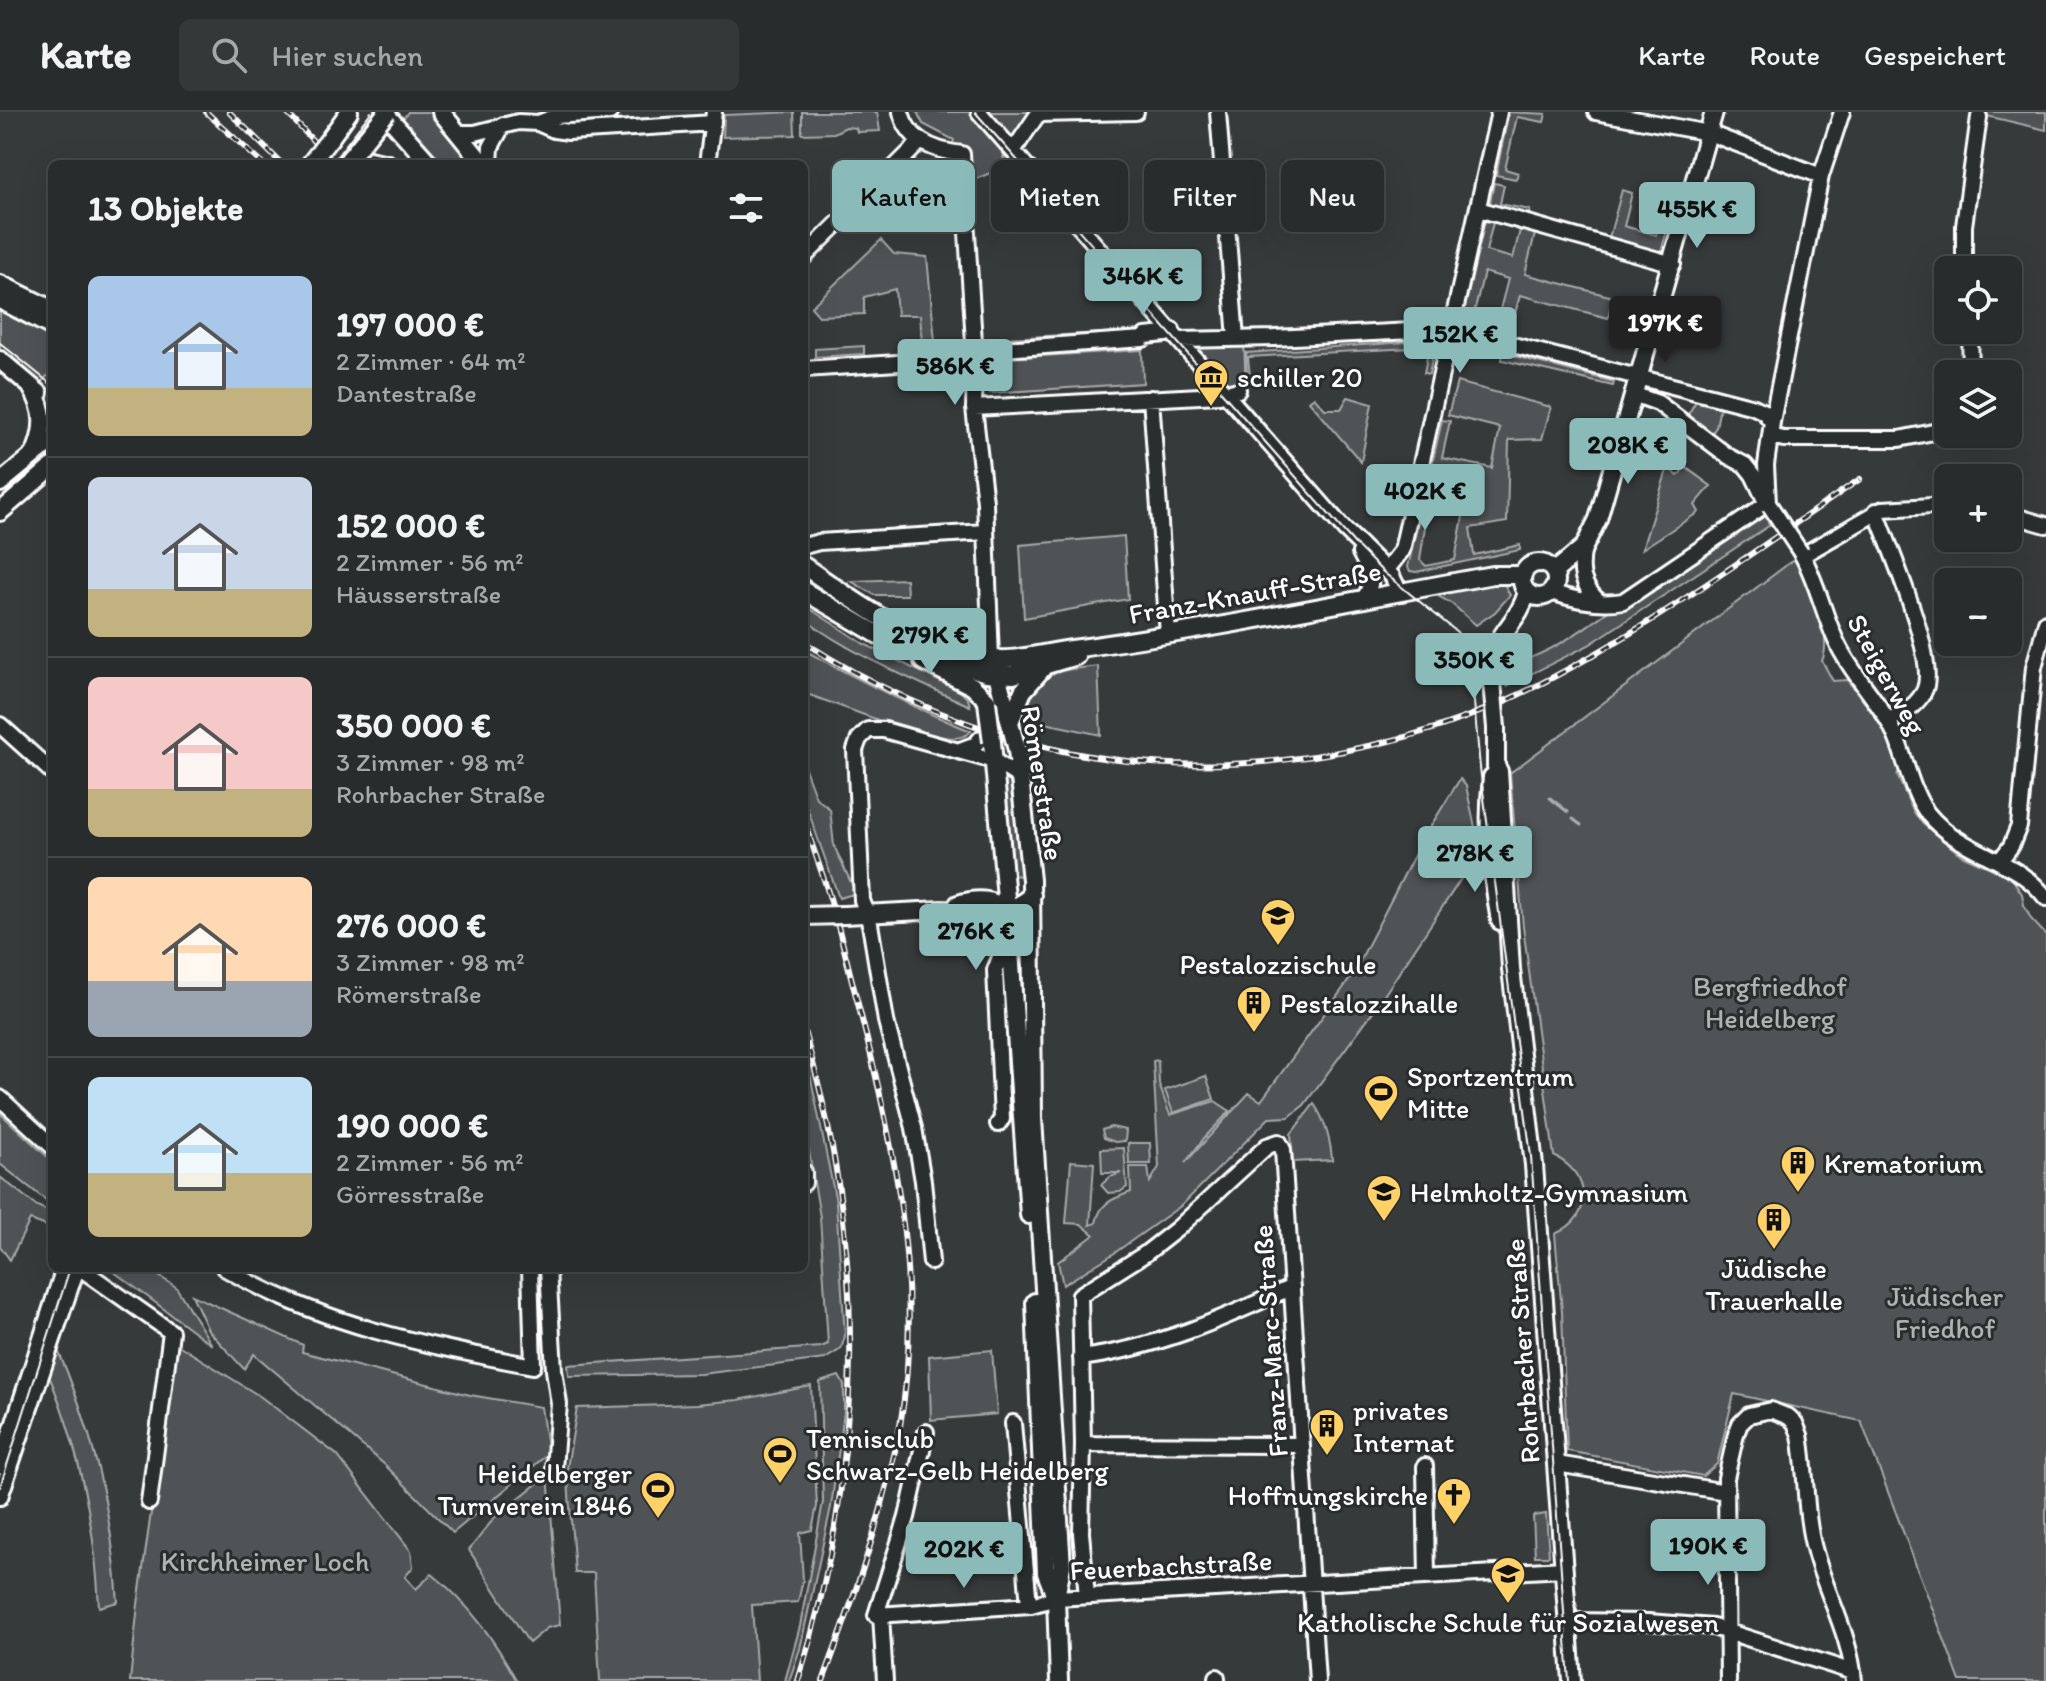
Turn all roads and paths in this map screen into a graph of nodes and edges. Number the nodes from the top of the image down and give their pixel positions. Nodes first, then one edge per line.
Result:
1 (331, 112) edge
2 (349, 112) edge
3 (386, 112) edge
4 (441, 112) edge
5 (610, 112) edge
6 (901, 112) edge
7 (979, 112) edge
8 (1136, 112) edge
9 (1218, 112) edge
10 (1499, 112) edge
11 (1596, 112) edge
12 (1714, 112) edge
13 (1842, 112) edge
14 (1038, 113) edge
15 (1979, 117) dead end
16 (713, 118) edge
17 (538, 123) junction
18 (503, 125) junction
19 (459, 133) junction
20 (1709, 133) junction
21 (331, 137) junction
22 (920, 142) junction
23 (1013, 151) junction
24 (313, 160) edge
25 (348, 160) edge
26 (427, 160) edge
27 (480, 160) edge
28 (490, 160) edge
29 (708, 160) edge
30 (1821, 176) junction
31 (1478, 209) junction
32 (808, 253) edge
33 (1964, 256) edge
34 (1673, 264) junction
35 (0, 284) edge
36 (4, 302) edge
37 (48, 308) edge
38 (48, 325) edge
39 (1451, 329) junction
40 (1176, 335) junction
41 (1236, 339) junction
42 (974, 355) junction
43 (0, 360) edge
44 (808, 369) edge
45 (1638, 377) junction
46 (31, 387) junction
47 (1233, 392) junction
48 (1633, 394) junction
49 (1151, 398) junction
50 (48, 400) edge
51 (974, 408) junction
52 (1934, 432) edge
53 (1770, 435) junction
54 (48, 443) edge
55 (34, 455) junction
56 (1736, 460) junction
57 (48, 470) edge
58 (0, 483) edge
59 (1769, 505) junction
60 (1934, 506) edge
61 (1876, 511) junction
62 (0, 512) edge
63 (2022, 518) edge
64 (2046, 525) edge
65 (986, 532) junction
66 (808, 545) edge
67 (1584, 547) junction
68 (1802, 554) junction
69 (808, 569) edge
70 (1379, 572) junction
71 (1554, 572) junction
72 (1523, 575) junction
73 (808, 593) edge
74 (1400, 593) junction
75 (1540, 594) junction
76 (1363, 600) junction
77 (1600, 602) junction
78 (2046, 622) edge
79 (1168, 634) junction
80 (887, 640) junction
81 (1091, 648) junction
82 (1043, 668) junction
83 (992, 669) junction
84 (987, 701) junction
85 (1011, 711) junction
86 (1888, 721) junction
87 (0, 725) edge
88 (988, 734) junction
89 (960, 750) junction
90 (994, 761) junction
91 (48, 768) edge
92 (1021, 778) junction
93 (1999, 862) junction
94 (1032, 895) junction
95 (2046, 898) edge
96 (1007, 909) junction
97 (941, 910) junction
98 (962, 911) junction
99 (867, 913) junction
100 (808, 916) edge
101 (1032, 931) junction
102 (1009, 949) junction
103 (0, 1098) edge
104 (998, 1124) dead end
105 (48, 1142) edge
106 (931, 1262) dead end
107 (63, 1272) edge
108 (77, 1272) edge
109 (84, 1272) edge
110 (232, 1272) edge
111 (530, 1272) edge
112 (548, 1272) edge
113 (1292, 1287) junction
114 (1081, 1358) junction
115 (0, 1409) edge
116 (17, 1413) junction
117 (1013, 1423) dead end
118 (926, 1432) dead end
119 (1083, 1444) junction
120 (1302, 1445) junction
121 (1557, 1464) junction
122 (0, 1466) edge
123 (1425, 1466) dead end
124 (554, 1469) dead end
125 (1726, 1492) junction
126 (0, 1497) edge
127 (149, 1502) dead end
128 (1564, 1569) junction
129 (1427, 1577) junction
130 (1310, 1583) junction
131 (1087, 1596) junction
132 (1056, 1598) junction
133 (1029, 1605) junction
134 (881, 1615) junction
135 (1568, 1621) junction
136 (1727, 1631) junction
137 (1853, 1676) edge
138 (885, 1681) edge
139 (1059, 1681) edge
140 (1317, 1681) edge
141 (1572, 1681) edge
142 (1728, 1681) edge

1 - 21 main road
2 - 21 main road
3 - 25 main road, bridge
3 - 26 main road
4 - 19 main road
5 - 17 street
6 - 22 street
7 - 23 street
8 - 14 street
9 - 41 street
10 - 31 street
11 - 20 street
12 - 20 main road
13 - 30 street
14 - 23 street
15 - 33 street
16 - 17 street
16 - 29 street
17 - 18 street
18 - 19 street
18 - 28 street
19 - 27 main road
20 - 30 street
20 - 34 main road
21 - 24 main road, bridge
22 - 32 street
22 - 42 street, Römerstraße
23 - 40 street
30 - 53 street
31 - 34 street
31 - 39 street
34 - 45 main road
35 - 37 main road
36 - 38 main road
39 - 41 street
39 - 45 street
39 - 70 street
40 - 41 street
40 - 42 street
40 - 47 street
42 - 44 street
42 - 51 street, Römerstraße
43 - 46 main road
45 - 48 main road
45 - 53 street
46 - 50 main road
46 - 55 main road
47 - 49 street
47 - 70 street
48 - 56 street, Steigerweg
48 - 67 main road
49 - 51 street
49 - 79 street
51 - 65 street, Römerstraße
52 - 53 street
53 - 56 street
53 - 59 street
54 - 55 main road
55 - 58 main road
56 - 59 street, Steigerweg
57 - 62 main road
59 - 68 street, Steigerweg, bridge
59 - 77 street
60 - 61 street
61 - 68 street
61 - 86 street
63 - 64 street
65 - 66 street
65 - 83 street, Römerstraße
67 - 71 main road
67 - 77 street
68 - 86 street, Steigerweg
69 - 83 main road
70 - 74 street
70 - 76 street
71 - 72 main road
71 - 75 main road
72 - 74 main road, Franz-Knauff-Straße
72 - 75 main road
73 - 80 main road
74 - 76 main road, Franz-Knauff-Straße
75 - 77 street
75 - 121 main road, Rohrbacher Straße, bridge
76 - 79 main road, Franz-Knauff-Straße
78 - 93 street
79 - 81 main road, Franz-Knauff-Straße
80 - 83 main road
80 - 84 main road, Römerstraße
81 - 82 main road, Franz-Knauff-Straße
81 - 83 main road, Franz-Knauff-Straße
82 - 83 main road, Franz-Knauff-Straße
82 - 85 main road
83 - 84 main road
83 - 85 main road, Römerstraße
84 - 88 main road, Römerstraße, bridge
85 - 92 main road, Römerstraße, bridge
86 - 93 street, Steigerweg
87 - 91 street
88 - 89 street
88 - 90 main road, Römerstraße
89 - 90 street
89 - 99 street
90 - 92 street
90 - 96 main road, Römerstraße
92 - 94 main road, Römerstraße
93 - 95 street, Steigerweg
94 - 96 main road
94 - 101 main road, Römerstraße
96 - 97 main road
96 - 98 main road
96 - 101 main road
96 - 102 main road, Römerstraße
97 - 98 main road
97 - 99 main road
98 - 102 main road
99 - 100 main road, bridge
99 - 106 street
101 - 132 main road, Römerstraße
102 - 104 street
102 - 132 main road, Römerstraße
103 - 105 street
107 - 116 street
108 - 126 street
109 - 127 street
110 - 111 street
112 - 124 street
113 - 114 street
113 - 114 street, Franz-Marc-Straße
113 - 120 street, Franz-Marc-Straße
114 - 119 street
115 - 116 street
116 - 122 street
117 - 133 street
118 - 134 street
119 - 120 street
119 - 131 street
120 - 130 street, Franz-Marc-Straße
121 - 125 street
121 - 128 main road, Rohrbacher Straße
123 - 129 street
125 - 136 street
125 - 137 street
128 - 129 street, Feuerbachstraße
128 - 135 main road, Rohrbacher Straße
129 - 130 street, Feuerbachstraße
130 - 131 street, Feuerbachstraße
130 - 140 street, Franz-Marc-Straße
131 - 132 street, Feuerbachstraße
132 - 133 street, Feuerbachstraße
132 - 139 main road, Römerstraße
133 - 134 street, Feuerbachstraße
134 - 138 street
135 - 136 street
135 - 141 main road, Rohrbacher Straße
136 - 137 street
136 - 142 street

